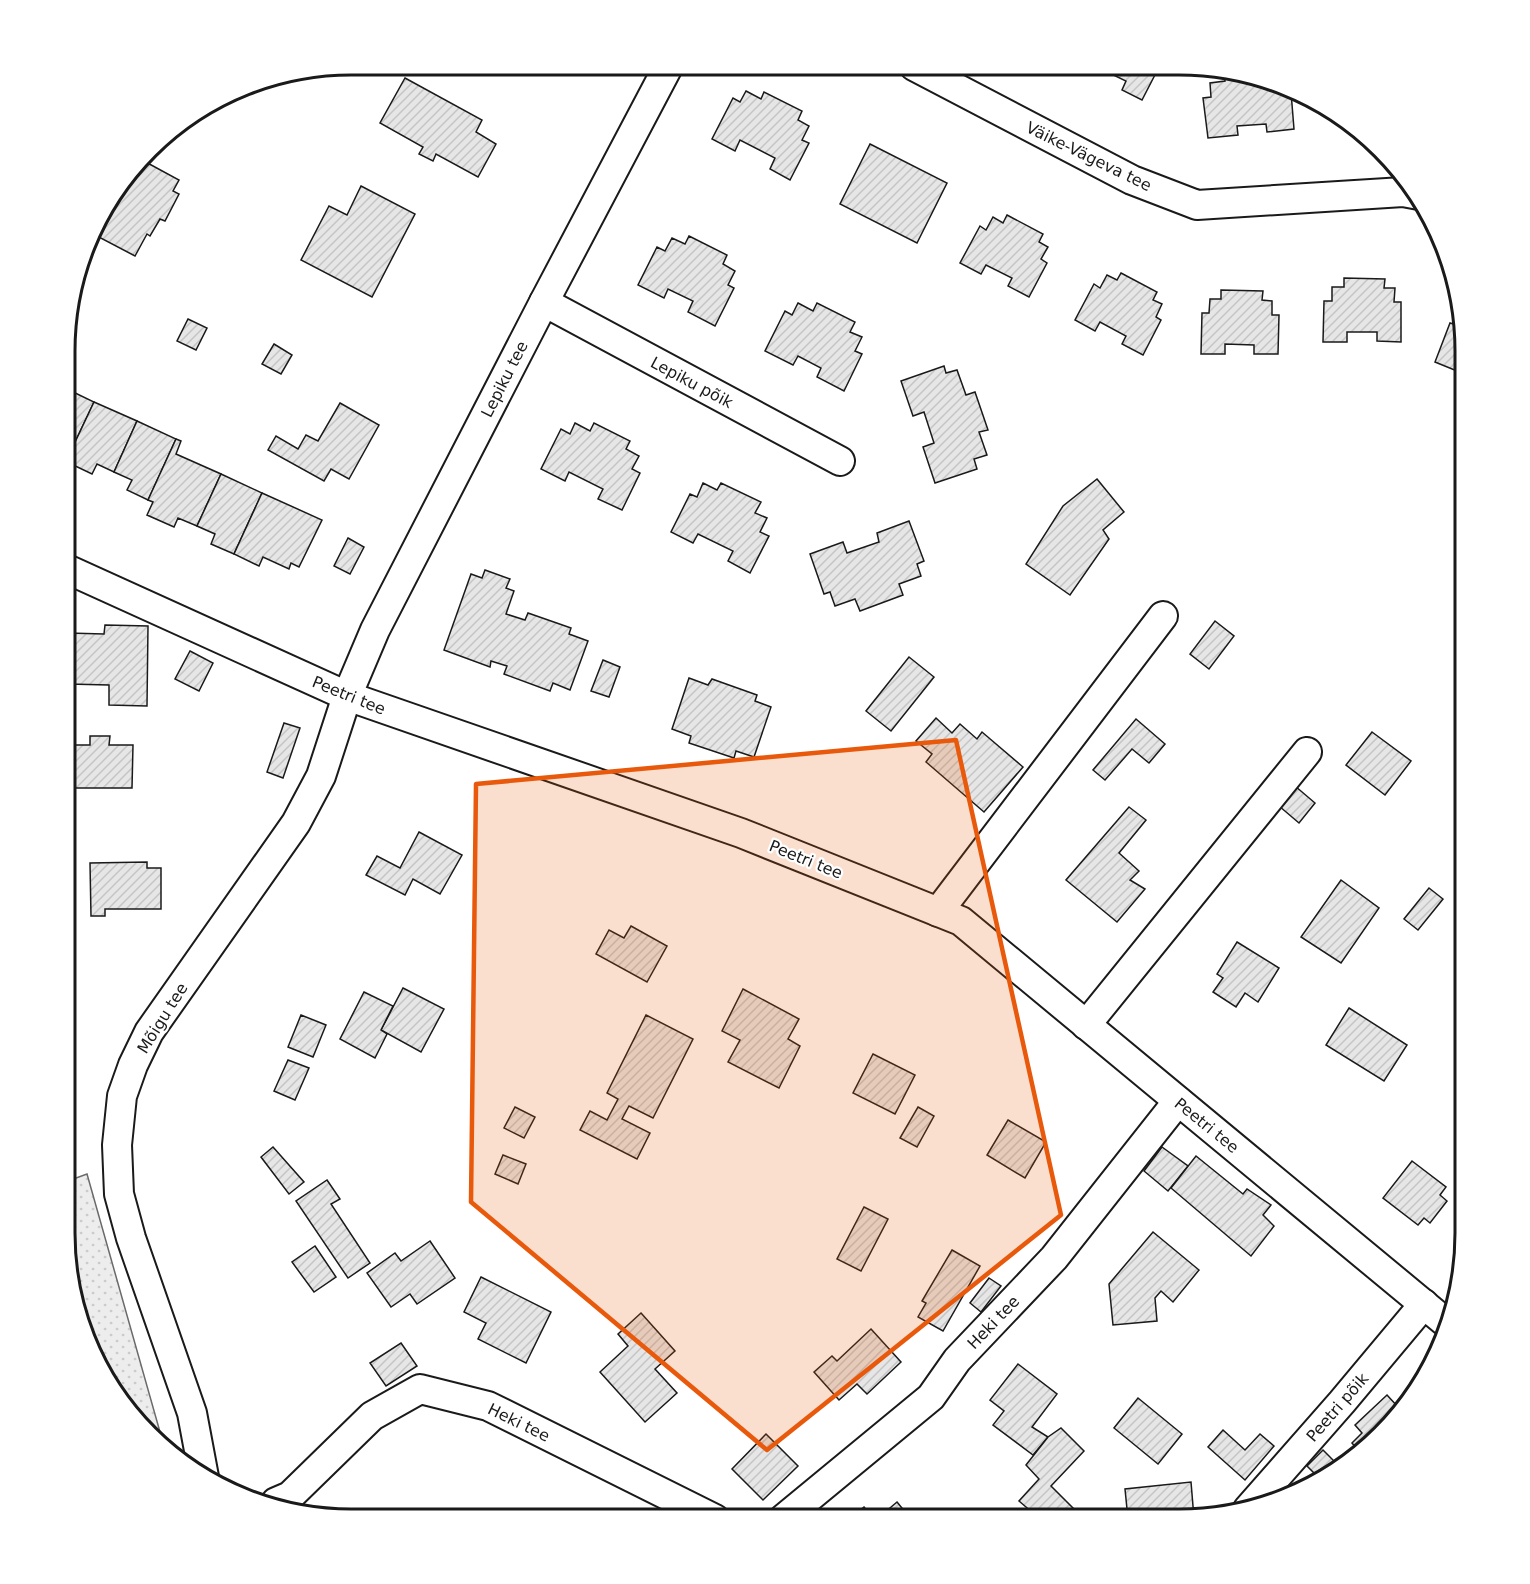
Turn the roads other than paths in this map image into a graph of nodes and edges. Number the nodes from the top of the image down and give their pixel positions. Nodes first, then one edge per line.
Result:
1 (664, 75) edge
2 (931, 75) edge
3 (1404, 192) edge
4 (544, 302) junction
5 (840, 461) dead end
6 (75, 573) edge
7 (1163, 616) dead end
8 (347, 696) junction
9 (1307, 752) dead end
10 (938, 912) junction
11 (1086, 1025) junction
12 (1178, 1101) junction
13 (1434, 1312) edge
14 (202, 1464) edge
15 (1258, 1497) edge
16 (281, 1500) edge
17 (695, 1509) edge
18 (795, 1509) edge

1 - 4 street, Lepiku tee
2 - 3 street, Väike-Vägeva tee
4 - 5 street, Lepiku põik
4 - 8 street, Lepiku tee
6 - 8 street, Peetri tee
7 - 10 street
8 - 10 street, Peetri tee
8 - 14 street, Mõigu tee
9 - 11 street
10 - 11 street, Peetri tee
11 - 12 street, Peetri tee
12 - 13 street, Peetri tee
12 - 18 street, Heki tee
13 - 15 street, Peetri põik
16 - 17 street, Heki tee

